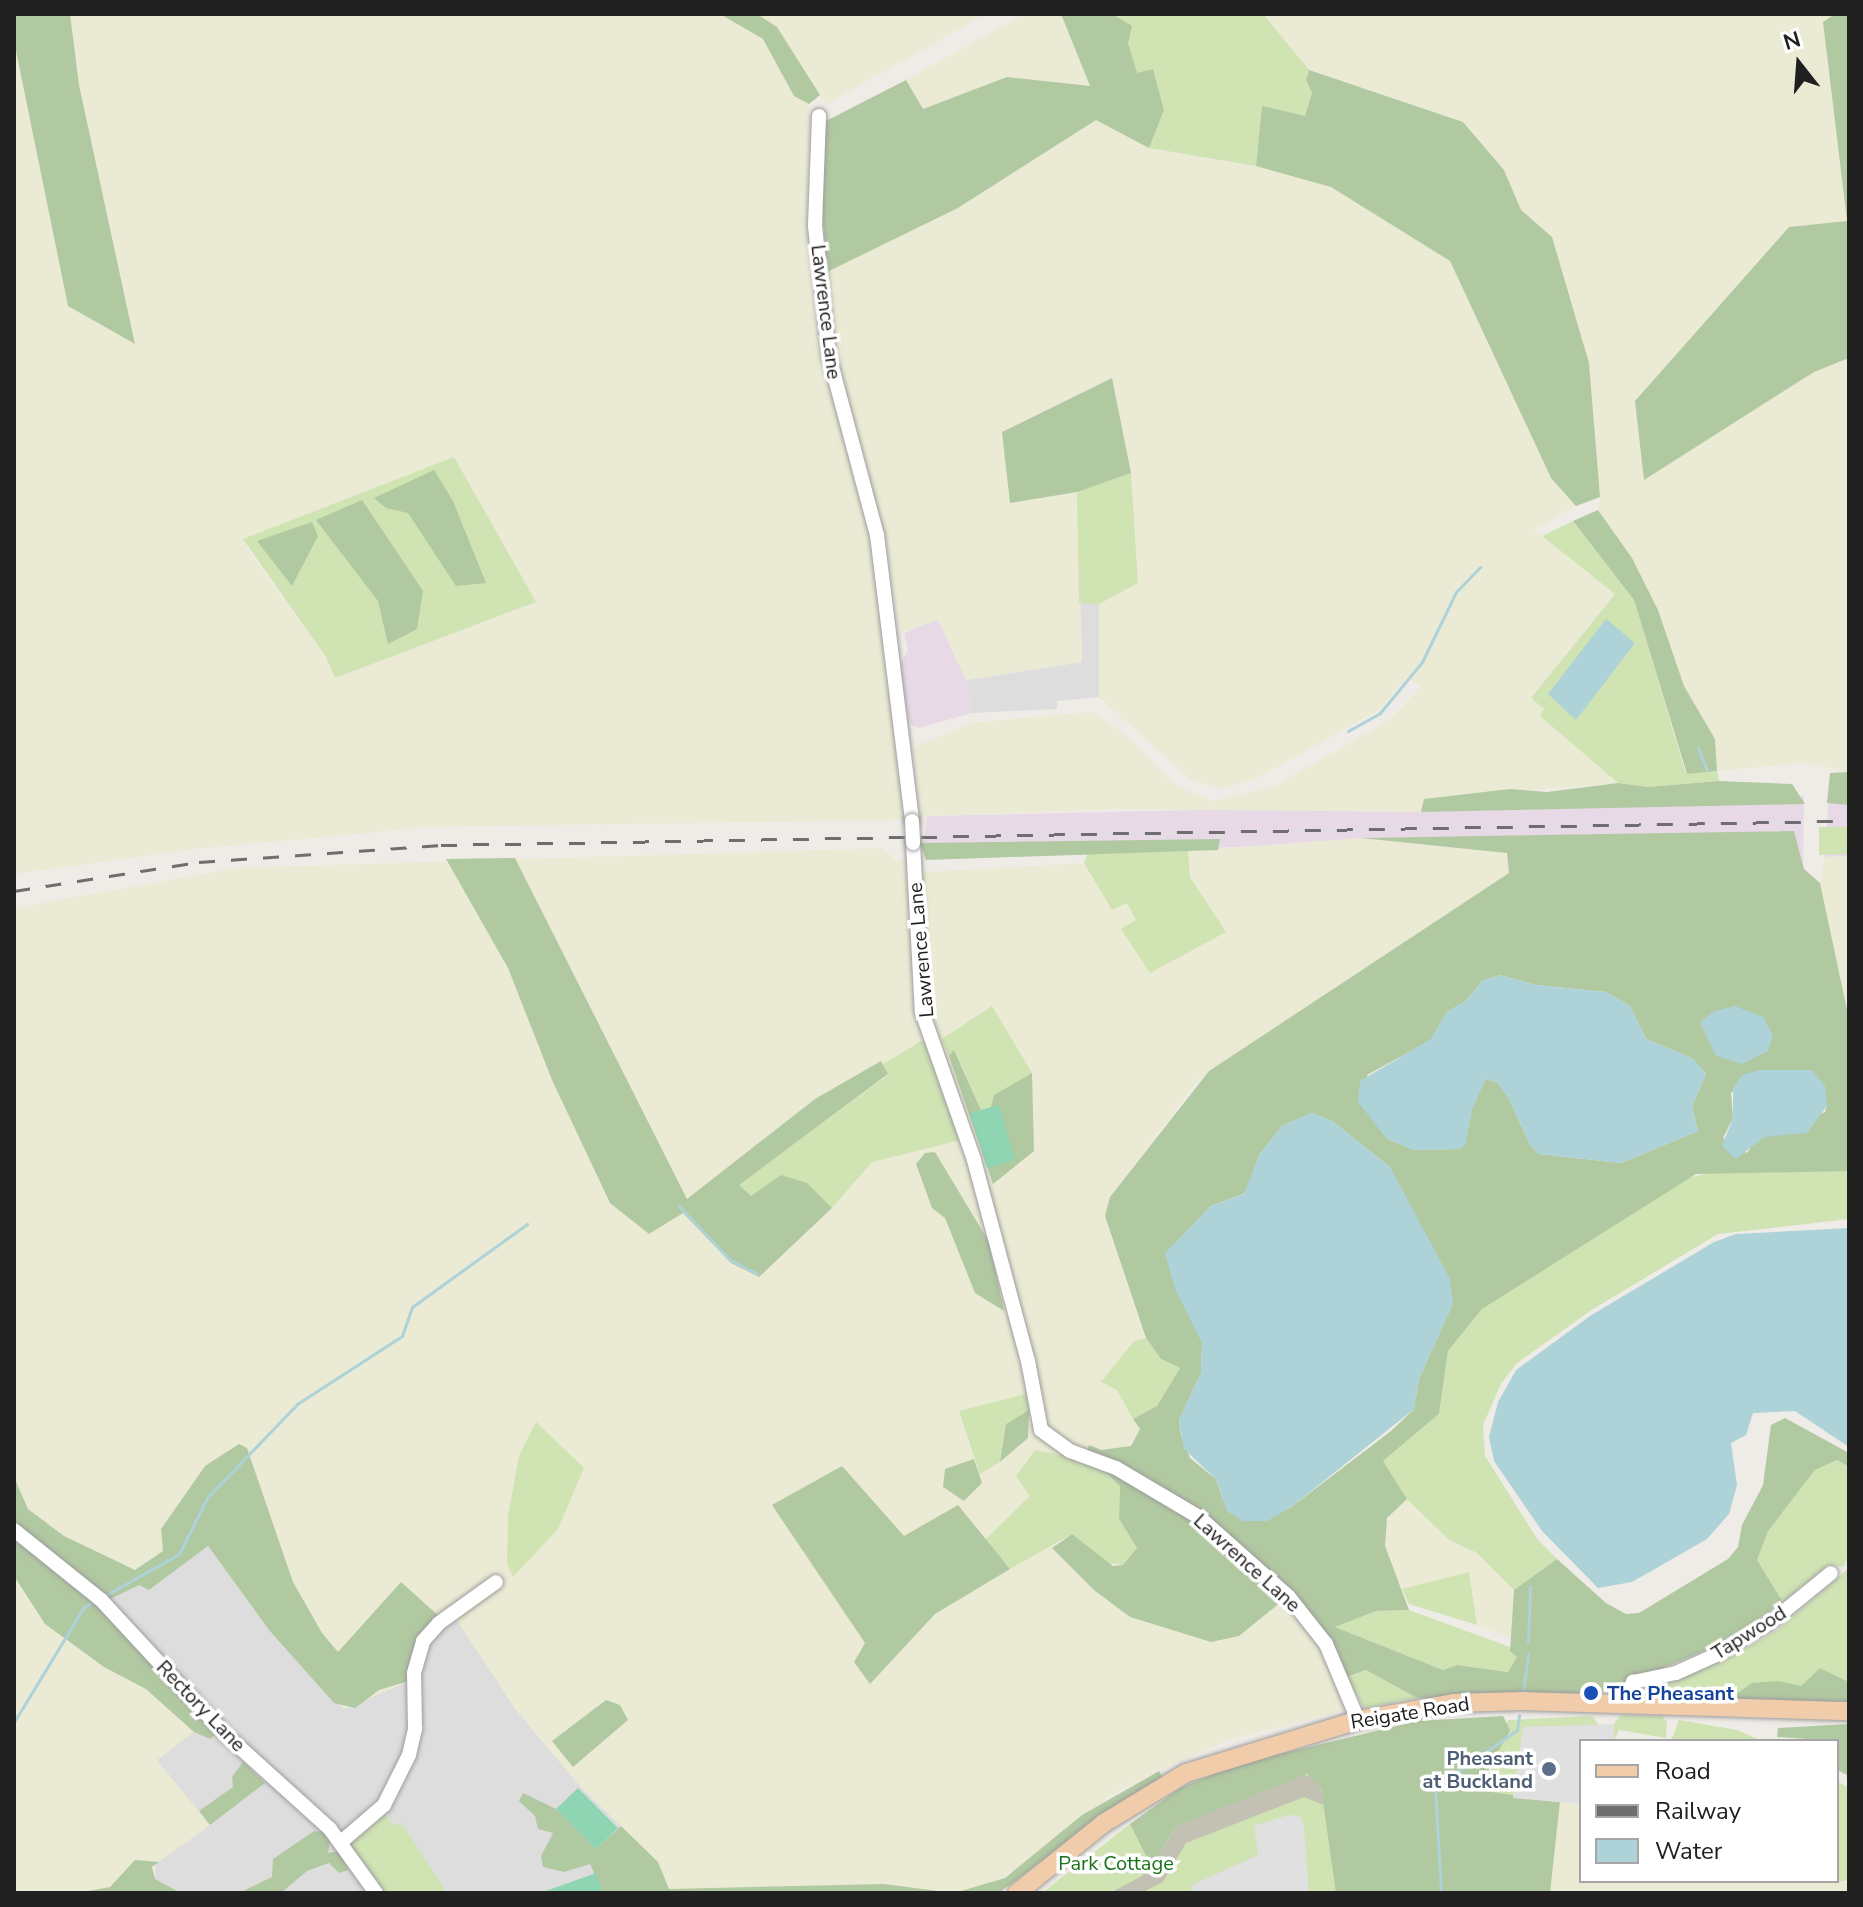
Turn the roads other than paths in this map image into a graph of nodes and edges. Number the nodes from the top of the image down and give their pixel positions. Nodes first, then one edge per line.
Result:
1 (819, 116) dead end
2 (14, 1530) edge
3 (1831, 1573) dead end
4 (496, 1582) dead end
5 (1628, 1703) junction
6 (1849, 1711) edge
7 (1358, 1720) junction
8 (341, 1842) junction
9 (376, 1893) edge
10 (1017, 1893) edge

1 - 7 street, Lawrence Lane, bridge
2 - 8 street, Rectory Lane
3 - 5 street, Tapwood
4 - 8 street
5 - 6 main road, Reigate Road
5 - 7 main road, Reigate Road
7 - 10 main road, Reigate Road
8 - 9 street, Rectory Lane

